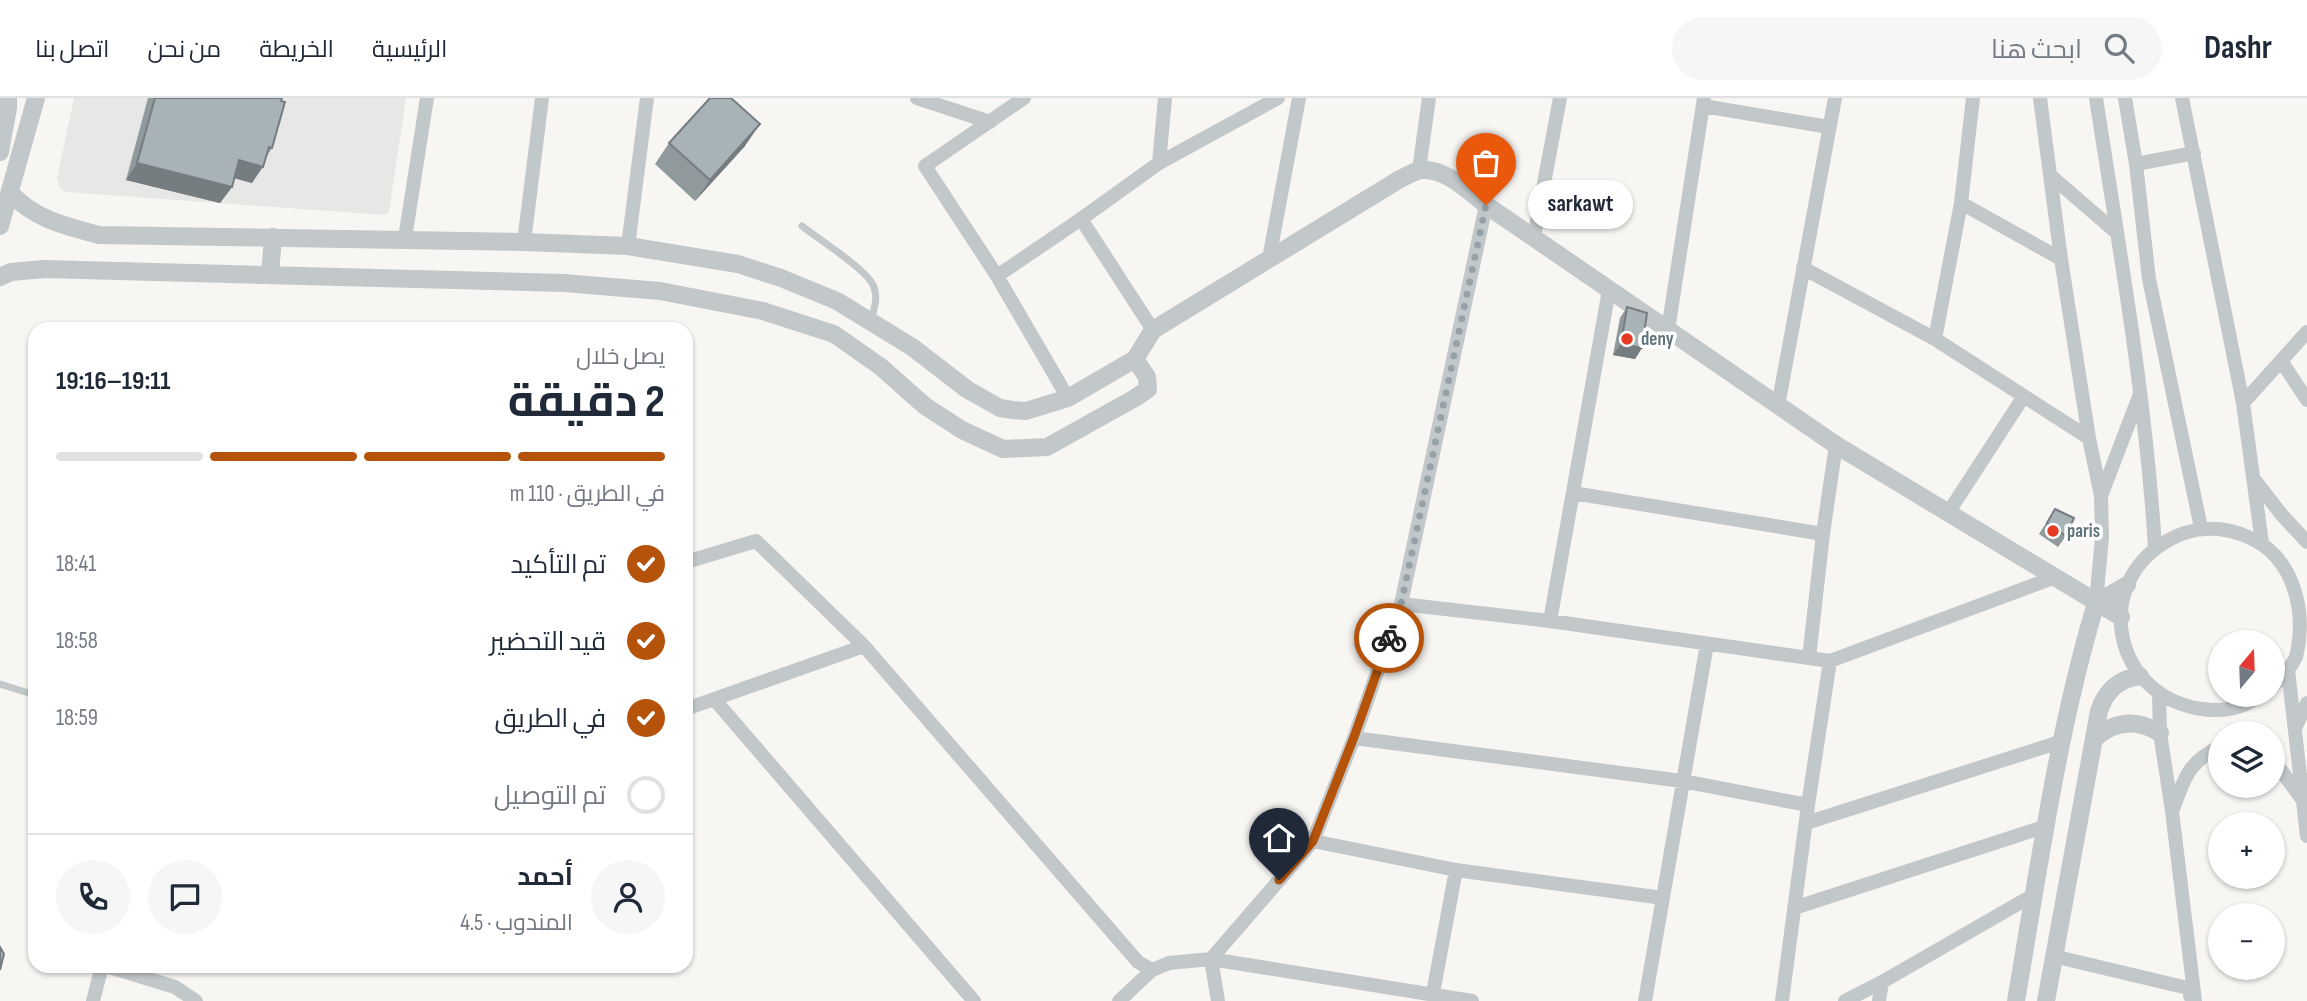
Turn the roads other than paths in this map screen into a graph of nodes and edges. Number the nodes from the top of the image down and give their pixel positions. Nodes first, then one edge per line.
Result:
1 (8, 98) edge
2 (36, 98) edge
3 (427, 98) edge
4 (542, 98) edge
5 (646, 98) edge
6 (916, 98) edge
7 (1166, 98) edge
8 (1278, 98) edge
9 (1299, 98) edge
10 (1430, 98) edge
11 (1560, 98) edge
12 (1835, 98) edge
13 (1973, 98) edge
14 (2040, 98) edge
15 (2096, 98) edge
16 (2125, 98) edge
17 (2182, 98) edge
18 (1020, 99) edge
19 (1703, 102) edge
20 (990, 121) junction
21 (1829, 127) junction
22 (0, 152) edge
23 (2194, 153) junction
24 (1159, 163) junction
25 (2136, 163) junction
26 (1419, 170) junction
27 (2051, 176) junction
28 (10, 192) junction
29 (1961, 203) junction
30 (1486, 205) junction
31 (1081, 219) junction
32 (0, 226) edge
33 (802, 226) dead end
34 (2117, 233) junction
35 (273, 237) junction
36 (1534, 237) junction
37 (405, 239) junction
38 (524, 242) junction
39 (628, 246) junction
40 (2061, 259) junction
41 (1269, 260) junction
42 (1803, 268) junction
43 (270, 274) junction
44 (997, 276) junction
45 (0, 277) edge
46 (1609, 290) junction
47 (871, 321) junction
48 (1153, 330) junction
49 (1668, 330) junction
50 (2307, 332) edge
51 (1935, 339) junction
52 (855, 349) junction
53 (1135, 359) junction
54 (2282, 362) junction
55 (2141, 393) junction
56 (2024, 396) junction
57 (1068, 398) junction
58 (2307, 400) edge
59 (2243, 403) junction
60 (1778, 407) junction
61 (2089, 438) junction
62 (1836, 445) junction
63 (2253, 479) junction
64 (1573, 493) junction
65 (2101, 496) junction
66 (1948, 513) junction
67 (2201, 528) junction
68 (1823, 534) junction
69 (2262, 542) junction
70 (2307, 542) edge
71 (2155, 548) junction
72 (693, 560) edge
73 (2053, 578) junction
74 (2127, 585) junction
75 (2303, 592) edge
76 (2096, 603) junction
77 (1401, 604) junction
78 (2121, 617) junction
79 (1550, 621) junction
80 (1707, 644) junction
81 (864, 646) junction
82 (2302, 654) edge
83 (1809, 658) junction
84 (1830, 661) junction
85 (2288, 670) joint
86 (2140, 676) junction
87 (0, 684) edge
88 (28, 693) edge
89 (2159, 693) junction
90 (714, 699) junction
91 (2307, 704) edge
92 (693, 706) edge
93 (2233, 707) edge
94 (2294, 729) junction
95 (2160, 733) junction
96 (1354, 737) junction
97 (2094, 739) junction
98 (2060, 742) junction
99 (2208, 752) edge
100 (2285, 776) edge
101 (1682, 781) junction
102 (2302, 799) junction
103 (1808, 805) junction
104 (2172, 811) junction
105 (1806, 822) junction
106 (2047, 826) junction
107 (2307, 836) edge
108 (1313, 841) junction
109 (1456, 870) junction
110 (2035, 894) junction
111 (1663, 898) junction
112 (1794, 908) junction
113 (2053, 956) junction
114 (1211, 959) junction
115 (1152, 970) junction
116 (102, 973) edge
117 (128, 973) edge
118 (1882, 982) junction
119 (1433, 993) junction
120 (2192, 997) edge
121 (93, 1001) edge
122 (196, 1001) edge
123 (974, 1001) edge
124 (1119, 1001) edge
125 (1218, 1001) edge
126 (1472, 1001) edge
127 (1645, 1001) edge
128 (1783, 1001) edge
129 (1845, 1001) edge
130 (1879, 1001) edge
131 (2016, 1001) edge
132 (2046, 1001) edge

1 - 22 street
2 - 28 street
3 - 37 street
4 - 38 street
5 - 39 street
6 - 20 street
7 - 24 street
8 - 24 street
9 - 41 street
10 - 26 street
11 - 36 street
12 - 21 street
13 - 29 street
14 - 27 street
15 - 34 street
16 - 25 street
17 - 23 street
18 - 20 street
19 - 21 street
19 - 49 street
20 - 44 street
21 - 42 street
23 - 25 street
23 - 59 street
24 - 31 street
25 - 67 street
26 - 30 street
26 - 41 street
27 - 34 street
27 - 40 street
28 - 32 street
28 - 35 street
29 - 40 street
29 - 51 street
30 - 36 street
30 - 77 street
31 - 44 street
31 - 48 street
33 - 47 lane
34 - 55 street
35 - 37 street
35 - 43 street
36 - 46 street
37 - 38 street
38 - 39 street
39 - 47 street
40 - 61 street
41 - 48 street
42 - 51 street
42 - 60 street
43 - 45 street
43 - 52 street
44 - 57 street
46 - 49 street
46 - 64 street
47 - 52 street
47 - 57 street
48 - 53 street
49 - 60 street
50 - 54 street
51 - 56 street
52 - 53 street
53 - 57 street
54 - 58 street
54 - 59 street
55 - 65 street
55 - 71 street
56 - 61 street
56 - 66 street
59 - 63 street
60 - 62 street
61 - 65 street
62 - 66 street
62 - 68 street
63 - 69 street
63 - 70 street
64 - 68 street
64 - 79 street
65 - 76 street
66 - 73 street
67 - 69 street
67 - 71 street
68 - 83 street
69 - 75 street
71 - 74 street
72 - 81 street
73 - 76 street
73 - 84 street
74 - 76 street
74 - 78 street
75 - 82 street
76 - 78 street
76 - 98 street
77 - 79 street
77 - 96 street
78 - 86 street
79 - 80 street
80 - 83 street
80 - 101 street
81 - 90 street
81 - 115 street
82 - 85 street
83 - 84 street
84 - 103 street
85 - 94 street
86 - 89 street
86 - 97 street
87 - 88 lane
89 - 93 street
89 - 95 street
90 - 92 street
90 - 123 street
91 - 94 street
94 - 102 street
95 - 97 street
95 - 104 street
96 - 101 street
96 - 108 street
97 - 113 street
98 - 105 street
98 - 106 street
99 - 104 street
100 - 102 street
101 - 103 street
101 - 111 street
102 - 107 street
103 - 105 street
104 - 120 street
105 - 112 street
106 - 110 street
106 - 112 street
108 - 109 street
108 - 114 street
109 - 111 street
109 - 119 street
110 - 118 street
110 - 131 street
111 - 127 street
112 - 128 street
113 - 120 street
113 - 132 street
114 - 115 street
114 - 119 street
114 - 125 street
115 - 124 street
116 - 121 street
117 - 122 street
118 - 129 street
118 - 130 street
119 - 126 street

